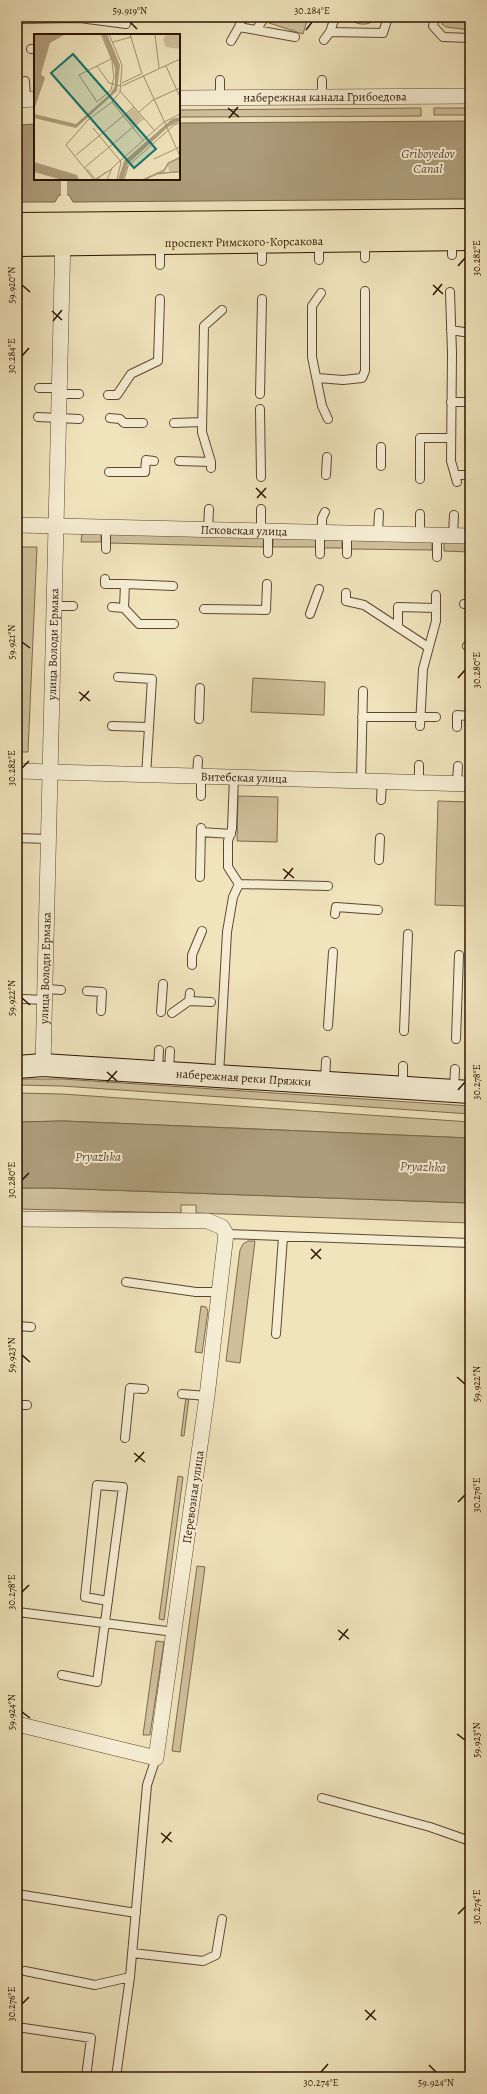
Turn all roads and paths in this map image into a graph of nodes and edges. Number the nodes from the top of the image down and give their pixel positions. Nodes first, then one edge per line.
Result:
1 (242, 17) edge
2 (266, 17) edge
3 (335, 17) edge
4 (388, 17) edge
5 (435, 17) edge
6 (22, 20) edge
7 (80, 20) edge
8 (126, 24) dead end
9 (239, 27) junction
10 (256, 30) junction
11 (330, 32) junction
12 (296, 37) dead end
13 (470, 38) edge
14 (324, 40) dead end
15 (231, 42) dead end
16 (220, 80) dead end
17 (322, 80) dead end
18 (25, 81) dead end
19 (470, 96) edge
20 (322, 97) junction
21 (180, 98) edge
22 (220, 98) junction
23 (26, 100) edge
24 (64, 223) junction
25 (17, 224) edge
26 (457, 233) edge
27 (160, 243) junction
28 (63, 244) junction
29 (17, 245) edge
30 (160, 265) dead end
31 (365, 292) dead end
32 (450, 292) dead end
33 (321, 293) dead end
34 (160, 299) dead end
35 (262, 299) dead end
36 (222, 310) dead end
37 (451, 330) junction
38 (470, 333) edge
39 (318, 378) junction
40 (39, 388) dead end
41 (60, 391) junction
42 (79, 394) dead end
43 (260, 394) dead end
44 (108, 395) dead end
45 (451, 402) junction
46 (470, 402) edge
47 (260, 409) dead end
48 (38, 417) dead end
49 (59, 418) junction
50 (110, 418) dead end
51 (78, 419) dead end
52 (328, 419) dead end
53 (202, 422) junction
54 (144, 423) dead end
55 (174, 423) dead end
56 (451, 438) junction
57 (381, 447) dead end
58 (327, 457) dead end
59 (154, 461) dead end
60 (179, 461) dead end
61 (381, 466) dead end
62 (109, 472) dead end
63 (326, 475) dead end
64 (470, 475) edge
65 (260, 477) dead end
66 (420, 479) dead end
67 (209, 509) dead end
68 (261, 509) dead end
69 (325, 512) dead end
70 (379, 513) dead end
71 (420, 514) dead end
72 (454, 515) dead end
73 (17, 525) edge
74 (56, 526) junction
75 (106, 528) junction
76 (208, 530) junction
77 (265, 531) junction
78 (321, 532) junction
79 (347, 533) junction
80 (378, 534) junction
81 (420, 534) junction
82 (437, 535) junction
83 (453, 535) junction
84 (470, 536) edge
85 (106, 549) dead end
86 (268, 553) dead end
87 (320, 554) dead end
88 (347, 554) dead end
89 (436, 557) dead end
90 (105, 579) dead end
91 (125, 584) junction
92 (267, 584) dead end
93 (173, 586) dead end
94 (319, 590) dead end
95 (346, 593) dead end
96 (436, 595) dead end
97 (54, 606) junction
98 (74, 606) dead end
99 (112, 607) dead end
100 (124, 608) junction
101 (436, 608) junction
102 (204, 609) dead end
103 (310, 614) dead end
104 (174, 624) dead end
105 (398, 625) junction
106 (428, 647) junction
107 (118, 677) dead end
108 (200, 688) dead end
109 (363, 691) dead end
110 (470, 716) edge
111 (362, 717) junction
112 (421, 717) junction
113 (436, 717) dead end
114 (199, 719) dead end
115 (112, 726) dead end
116 (420, 726) dead end
117 (457, 726) dead end
118 (148, 727) junction
119 (198, 760) dead end
120 (419, 765) dead end
121 (458, 766) dead end
122 (17, 772) edge
123 (50, 772) junction
124 (146, 776) junction
125 (199, 777) junction
126 (234, 777) junction
127 (361, 781) junction
128 (382, 781) junction
129 (419, 782) junction
130 (464, 783) edge
131 (201, 796) dead end
132 (380, 800) dead end
133 (230, 834) junction
134 (17, 838) edge
135 (380, 838) dead end
136 (48, 839) junction
137 (379, 860) dead end
138 (200, 877) dead end
139 (239, 884) junction
140 (328, 886) dead end
141 (378, 910) dead end
142 (335, 914) dead end
143 (202, 931) dead end
144 (408, 934) dead end
145 (333, 952) dead end
146 (459, 955) dead end
147 (192, 965) dead end
148 (162, 984) dead end
149 (62, 990) dead end
150 (87, 991) dead end
151 (44, 994) junction
152 (24, 1000) dead end
153 (211, 1002) dead end
154 (102, 1011) dead end
155 (161, 1012) dead end
156 (172, 1013) dead end
157 (328, 1026) dead end
158 (404, 1031) dead end
159 (456, 1039) dead end
160 (159, 1050) dead end
161 (170, 1051) dead end
162 (43, 1065) junction
163 (404, 1066) dead end
164 (17, 1067) edge
165 (455, 1069) dead end
166 (164, 1072) junction
167 (219, 1075) junction
168 (403, 1088) junction
169 (462, 1092) edge
170 (17, 1219) edge
171 (226, 1234) junction
172 (283, 1237) junction
173 (470, 1243) edge
174 (126, 1282) dead end
175 (218, 1292) junction
176 (17, 1326) edge
177 (31, 1327) dead end
178 (276, 1334) dead end
179 (144, 1389) dead end
180 (182, 1394) dead end
181 (207, 1396) junction
182 (17, 1405) edge
183 (27, 1405) dead end
184 (125, 1438) dead end
185 (108, 1601) junction
186 (17, 1616) edge
187 (105, 1624) junction
188 (174, 1632) junction
189 (62, 1675) dead end
190 (17, 1724) edge
191 (156, 1758) junction
192 (322, 1798) dead end
193 (470, 1841) edge
194 (17, 1894) edge
195 (136, 1913) junction
196 (222, 1918) dead end
197 (132, 1953) junction
198 (25, 1972) dead end
199 (130, 1978) junction
200 (17, 2027) edge
201 (86, 2077) edge
202 (116, 2077) edge

1 - 9 lane
2 - 10 lane
3 - 11 lane
4 - 11 lane
5 - 13 lane
6 - 7 lane
7 - 8 lane
9 - 10 lane
9 - 15 lane
10 - 12 lane
11 - 14 lane
16 - 22 lane
17 - 20 lane
18 - 23 lane
19 - 20 street, набережная канала Грибоедова
20 - 22 street, набережная канала Грибоедова
21 - 22 street, набережная канала Грибоедова
24 - 25 main road, проспект Римского-Корсакова
24 - 26 main road, проспект Римского-Корсакова
24 - 28 street, улица Володи Ермака
26 - 27 main road, проспект Римского-Корсакова
27 - 28 main road, проспект Римского-Корсакова
27 - 30 lane
28 - 29 main road, проспект Римского-Корсакова
28 - 41 street, улица Володи Ермака
31 - 39 lane
32 - 37 lane
33 - 39 lane
34 - 44 lane
35 - 43 lane
36 - 53 lane
37 - 38 lane
37 - 45 lane
39 - 52 lane
40 - 41 lane
41 - 42 lane
41 - 49 street, улица Володи Ермака
45 - 46 lane
45 - 56 lane
47 - 65 lane
48 - 49 lane
49 - 51 lane
49 - 74 street, улица Володи Ермака
50 - 54 lane
53 - 55 lane
53 - 60 lane
56 - 64 lane
56 - 66 lane
57 - 61 lane
58 - 63 lane
59 - 62 lane
67 - 76 lane
68 - 77 lane
69 - 78 lane
70 - 80 lane
71 - 81 lane
72 - 83 lane
73 - 74 street, Псковская улица
74 - 75 street, Псковская улица
74 - 97 street, улица Володи Ермака
75 - 76 street, Псковская улица
75 - 85 lane
76 - 77 street, Псковская улица
77 - 78 street, Псковская улица
77 - 86 lane
78 - 79 street, Псковская улица
78 - 87 lane
79 - 80 street, Псковская улица
79 - 88 lane
80 - 81 street, Псковская улица
81 - 82 street, Псковская улица
82 - 83 street, Псковская улица
82 - 89 lane
83 - 84 street, Псковская улица
90 - 91 lane
91 - 93 lane
91 - 100 lane
92 - 102 lane
94 - 103 lane
95 - 105 lane
96 - 101 lane
97 - 98 lane
97 - 123 street, улица Володи Ермака
99 - 100 lane
100 - 104 lane
101 - 105 lane
101 - 106 lane
105 - 106 lane
106 - 112 lane
107 - 118 lane
108 - 114 lane
109 - 111 lane
110 - 117 lane
111 - 112 lane
111 - 127 lane
112 - 113 lane
112 - 116 lane
115 - 118 lane
118 - 124 lane
119 - 125 lane
120 - 129 lane
121 - 130 lane
122 - 123 street, Витебская улица
123 - 124 street, Витебская улица
123 - 136 street, улица Володи Ермака
124 - 125 street, Витебская улица
125 - 126 street, Витебская улица
125 - 131 lane
126 - 127 street, Витебская улица
126 - 133 lane
127 - 128 street, Витебская улица
128 - 129 street, Витебская улица
128 - 132 lane
129 - 130 street, Витебская улица
133 - 138 lane
133 - 139 lane
134 - 136 lane
135 - 137 lane
136 - 151 street, улица Володи Ермака
139 - 140 lane
139 - 167 lane
141 - 142 lane
143 - 147 lane
144 - 158 lane
145 - 157 lane
146 - 159 lane
148 - 155 lane
149 - 151 lane
150 - 154 lane
151 - 152 lane
151 - 162 street, улица Володи Ермака
153 - 156 lane
160 - 166 lane
161 - 166 lane
162 - 164 main road, набережная реки Пряжки
162 - 166 main road, набережная реки Пряжки
163 - 168 lane
165 - 169 lane
166 - 167 main road, набережная реки Пряжки
167 - 168 main road, набережная реки Пряжки
168 - 169 main road, набережная реки Пряжки
170 - 171 street
171 - 172 lane
171 - 175 street, Перевозная улица
172 - 173 lane
172 - 178 lane
174 - 175 lane
175 - 181 street, Перевозная улица
176 - 177 lane
179 - 184 lane
180 - 181 lane
181 - 188 street, Перевозная улица
182 - 183 lane
185 - 185 lane
185 - 187 lane
186 - 187 lane
187 - 188 lane
187 - 189 lane
188 - 191 street, Перевозная улица
190 - 191 street
191 - 195 lane
192 - 193 lane
194 - 195 lane
195 - 197 lane
196 - 197 lane
197 - 199 lane
198 - 199 lane
199 - 202 lane
200 - 201 lane

